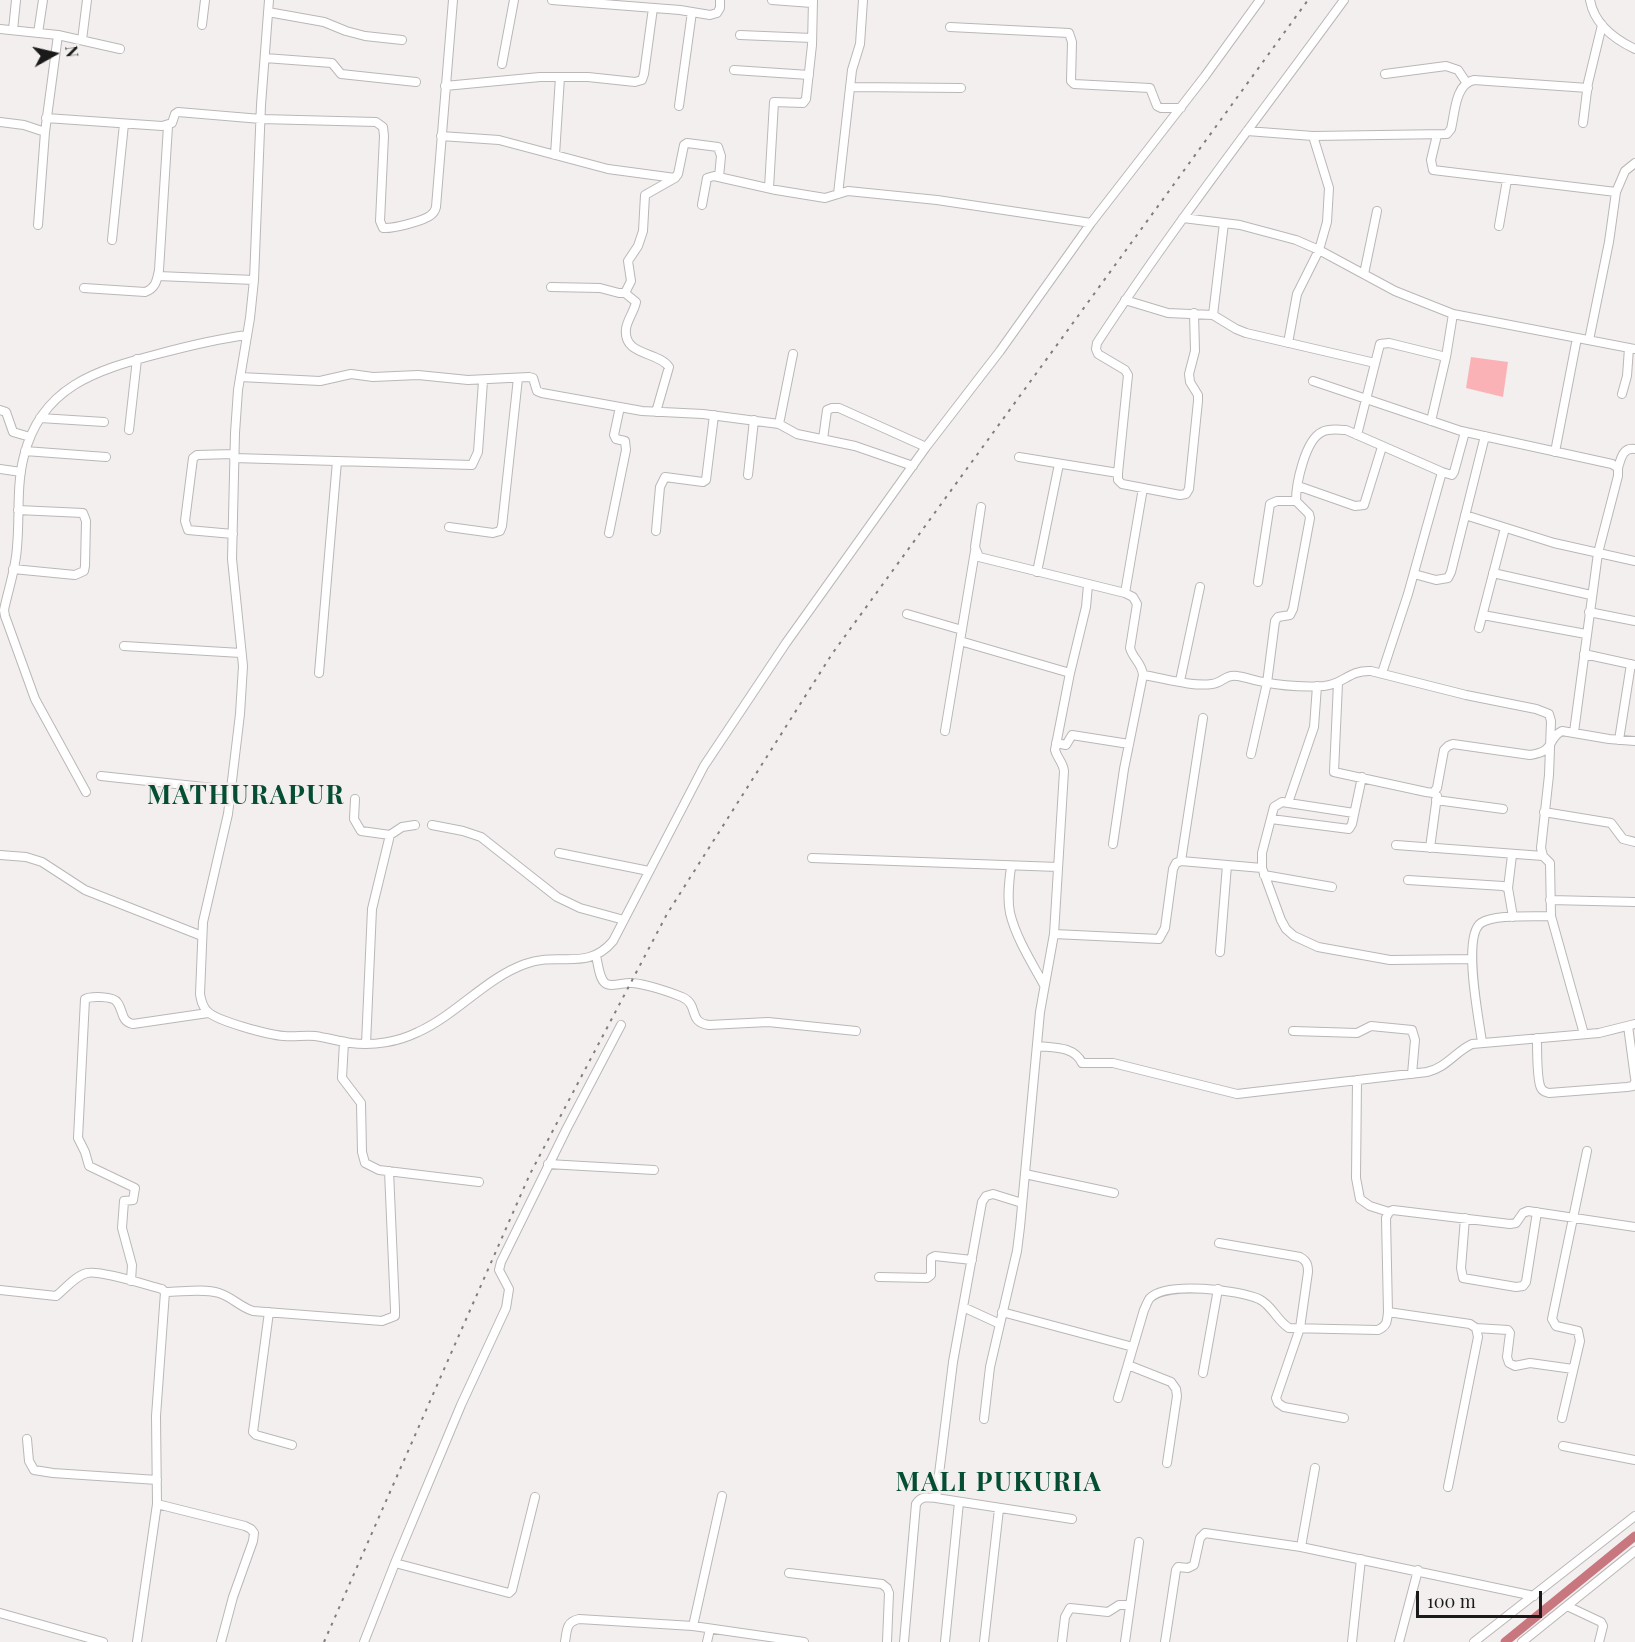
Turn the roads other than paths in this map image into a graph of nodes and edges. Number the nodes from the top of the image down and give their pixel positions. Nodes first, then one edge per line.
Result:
1 (16, 0) edge
2 (43, 0) edge
3 (87, 0) edge
4 (205, 0) edge
5 (269, 0) edge
6 (453, 0) edge
7 (514, 0) edge
8 (552, 0) edge
9 (720, 0) edge
10 (772, 0) edge
11 (863, 0) edge
12 (1260, 0) edge
13 (1344, 0) edge
14 (1590, 0) edge
15 (585, 2) edge
16 (813, 2) edge
17 (652, 8) junction
18 (268, 12) junction
19 (692, 12) junction
20 (202, 24) dead end
21 (1602, 25) junction
22 (950, 27) dead end
23 (0, 29) edge
24 (13, 30) junction
25 (38, 33) junction
26 (58, 35) junction
27 (740, 35) dead end
28 (813, 38) junction
29 (82, 40) junction
30 (402, 40) dead end
31 (120, 49) dead end
32 (1635, 49) edge
33 (265, 58) junction
34 (502, 64) dead end
35 (734, 70) dead end
36 (1385, 74) dead end
37 (809, 75) junction
38 (560, 77) junction
39 (416, 82) dead end
40 (1466, 82) junction
41 (445, 86) junction
42 (850, 87) junction
43 (961, 88) dead end
44 (1588, 88) junction
45 (679, 106) dead end
46 (1181, 108) junction
47 (46, 118) junction
48 (261, 119) junction
49 (0, 122) edge
50 (1583, 123) dead end
51 (124, 124) junction
52 (168, 126) junction
53 (1247, 131) junction
54 (45, 132) junction
55 (1437, 135) junction
56 (441, 136) junction
57 (1313, 136) junction
58 (555, 154) junction
59 (1635, 164) edge
60 (719, 177) junction
61 (675, 178) junction
62 (1507, 180) junction
63 (769, 188) junction
64 (1616, 192) junction
65 (838, 194) junction
66 (702, 205) dead end
67 (1377, 211) dead end
68 (1183, 218) junction
69 (1091, 223) junction
70 (1224, 223) junction
71 (38, 225) dead end
72 (1499, 226) dead end
73 (112, 240) dead end
74 (1319, 250) junction
75 (1364, 274) junction
76 (158, 276) junction
77 (254, 280) junction
78 (551, 287) dead end
79 (84, 288) dead end
80 (625, 293) junction
81 (1125, 300) junction
82 (1194, 313) junction
83 (1453, 314) junction
84 (1213, 315) junction
85 (247, 335) junction
86 (1577, 338) junction
87 (1589, 340) junction
88 (1288, 343) junction
89 (1632, 349) edge
90 (793, 354) dead end
91 (1446, 357) junction
92 (137, 359) junction
93 (1375, 363) junction
94 (240, 377) junction
95 (518, 378) junction
96 (483, 381) junction
97 (1313, 381) dead end
98 (1622, 394) dead end
99 (1366, 399) junction
100 (620, 407) junction
101 (0, 411) edge
102 (656, 412) junction
103 (714, 415) junction
104 (40, 418) junction
105 (754, 420) junction
106 (1431, 421) junction
107 (104, 422) dead end
108 (778, 424) junction
109 (129, 430) dead end
110 (1465, 432) junction
111 (1357, 435) junction
112 (1485, 436) junction
113 (30, 437) junction
114 (823, 439) junction
115 (926, 447) junction
116 (1382, 447) junction
117 (1635, 448) edge
118 (25, 451) junction
119 (1556, 452) junction
120 (234, 456) junction
121 (106, 457) dead end
122 (1019, 457) dead end
123 (337, 461) junction
124 (1059, 464) junction
125 (913, 466) junction
126 (1617, 468) junction
127 (0, 469) edge
128 (21, 472) junction
129 (1442, 472) junction
130 (1118, 473) junction
131 (748, 475) dead end
132 (1298, 486) junction
133 (1143, 488) junction
134 (1296, 501) junction
135 (981, 507) dead end
136 (18, 510) junction
137 (1465, 515) junction
138 (449, 527) dead end
139 (1505, 528) junction
140 (656, 531) dead end
141 (609, 533) dead end
142 (233, 534) junction
143 (975, 547) junction
144 (1598, 554) junction
145 (1635, 561) edge
146 (13, 569) junction
147 (1037, 572) junction
148 (1494, 573) junction
149 (1414, 574) junction
150 (1258, 582) dead end
151 (1088, 585) junction
152 (1200, 587) dead end
153 (1125, 593) junction
154 (1591, 595) junction
155 (2, 610) edge
156 (1589, 612) junction
157 (907, 614) dead end
158 (1483, 615) junction
159 (1635, 621) edge
160 (1479, 628) dead end
161 (962, 630) junction
162 (1586, 634) junction
163 (960, 640) junction
164 (124, 646) dead end
165 (241, 653) junction
166 (1584, 654) junction
167 (1633, 664) edge
168 (319, 673) dead end
169 (1070, 673) junction
170 (1382, 673) junction
171 (1143, 675) junction
172 (1180, 681) junction
173 (1267, 683) junction
174 (1338, 683) junction
175 (1317, 686) junction
176 (1203, 718) dead end
177 (945, 731) dead end
178 (1575, 732) junction
179 (1619, 740) junction
180 (1635, 741) edge
181 (1056, 743) junction
182 (1129, 744) junction
183 (1550, 747) junction
184 (1251, 754) dead end
185 (101, 776) dead end
186 (1362, 777) junction
187 (1437, 788) junction
188 (232, 790) junction
189 (86, 792) dead end
190 (355, 799) dead end
191 (1436, 800) junction
192 (1288, 803) junction
193 (1503, 809) dead end
194 (1544, 812) junction
195 (1354, 813) junction
196 (1271, 819) junction
197 (415, 825) dead end
198 (432, 825) dead end
199 (390, 835) junction
200 (1635, 842) edge
201 (1113, 844) dead end
202 (1396, 845) dead end
203 (1430, 848) junction
204 (559, 854) dead end
205 (0, 855) edge
206 (1512, 855) junction
207 (1543, 856) junction
208 (812, 858) dead end
209 (1181, 861) junction
210 (1227, 865) junction
211 (1011, 867) junction
212 (1058, 867) junction
213 (649, 871) junction
214 (1263, 872) junction
215 (1408, 880) dead end
216 (1332, 887) dead end
217 (1508, 888) junction
218 (1550, 900) junction
219 (1635, 902) edge
220 (1551, 916) junction
221 (1513, 917) junction
222 (624, 920) junction
223 (1054, 934) junction
224 (202, 936) junction
225 (1220, 952) dead end
226 (596, 956) junction
227 (1472, 959) junction
228 (1044, 986) junction
229 (208, 1013) junction
230 (621, 1025) dead end
231 (1631, 1025) edge
232 (856, 1031) dead end
233 (1293, 1031) dead end
234 (1584, 1034) junction
235 (1537, 1038) junction
236 (344, 1041) junction
237 (1482, 1042) junction
238 (366, 1044) junction
239 (1037, 1047) junction
240 (1412, 1074) junction
241 (1356, 1080) junction
242 (1635, 1080) edge
243 (1587, 1151) dead end
244 (548, 1164) junction
245 (654, 1170) dead end
246 (389, 1171) junction
247 (1025, 1174) junction
248 (479, 1182) dead end
249 (1114, 1193) dead end
250 (1022, 1203) junction
251 (1389, 1212) junction
252 (1537, 1212) junction
253 (1465, 1218) junction
254 (1574, 1218) junction
255 (1635, 1227) edge
256 (1219, 1243) dead end
257 (972, 1260) junction
258 (879, 1277) dead end
259 (131, 1281) junction
260 (1218, 1289) junction
261 (0, 1290) edge
262 (165, 1292) junction
263 (963, 1307) junction
264 (269, 1312) junction
265 (1002, 1312) junction
266 (1388, 1312) junction
267 (1000, 1324) junction
268 (1300, 1328) junction
269 (1476, 1328) junction
270 (1133, 1347) junction
271 (1128, 1365) junction
272 (1573, 1369) junction
273 (1203, 1373) dead end
274 (1118, 1398) dead end
275 (1344, 1418) dead end
276 (1562, 1418) dead end
277 (984, 1419) dead end
278 (27, 1439) dead end
279 (292, 1445) dead end
280 (1563, 1446) dead end
281 (1635, 1460) edge
282 (1167, 1463) dead end
283 (1315, 1468) dead end
284 (157, 1480) junction
285 (1448, 1487) dead end
286 (722, 1496) dead end
287 (535, 1497) dead end
288 (936, 1498) junction
289 (959, 1502) junction
290 (157, 1504) junction
291 (999, 1509) junction
292 (1635, 1516) edge
293 (1072, 1519) dead end
294 (1139, 1542) dead end
295 (1301, 1547) junction
296 (1635, 1551) edge
297 (1361, 1559) junction
298 (395, 1563) junction
299 (1418, 1570) junction
300 (789, 1573) dead end
301 (1534, 1596) junction
302 (1130, 1605) junction
303 (1567, 1606) junction
304 (0, 1613) edge
305 (693, 1626) junction
306 (710, 1629) junction
307 (783, 1641) edge
308 (103, 1642) edge
309 (137, 1642) edge
310 (221, 1642) edge
311 (364, 1642) edge
312 (565, 1642) edge
313 (707, 1642) edge
314 (804, 1642) edge
315 (887, 1642) edge
316 (904, 1642) edge
317 (945, 1642) edge
318 (984, 1642) edge
319 (1062, 1642) edge
320 (1125, 1642) edge
321 (1165, 1642) edge
322 (1352, 1642) edge
323 (1399, 1642) edge
324 (1474, 1642) edge
325 (1522, 1642) edge
326 (1599, 1642) edge

1 - 24 street
2 - 25 street
3 - 29 street
4 - 20 street
5 - 18 street
6 - 41 street
7 - 34 street
8 - 15 street
9 - 19 street
10 - 16 street
11 - 42 street
12 - 46 street
13 - 53 street
14 - 21 street
15 - 17 street
16 - 28 street
17 - 19 street
17 - 38 street
18 - 30 street
18 - 33 street
19 - 45 street
21 - 32 street
21 - 44 street
22 - 46 street
23 - 24 street
24 - 25 street
25 - 26 street
26 - 29 street
26 - 47 street
27 - 28 street
28 - 37 street
29 - 31 street
33 - 39 street
33 - 48 street
35 - 37 street
36 - 40 street
37 - 63 street
38 - 41 street
38 - 58 street
40 - 44 street
40 - 55 street
41 - 56 street
42 - 43 street
42 - 65 street
44 - 50 street
46 - 69 street
47 - 51 street
47 - 54 street
48 - 52 street
48 - 56 street
48 - 77 street
49 - 54 street
51 - 52 street
51 - 73 street
52 - 76 street
53 - 57 street
53 - 68 street
54 - 71 street
55 - 57 street
55 - 62 street
56 - 58 street
57 - 74 street
58 - 61 street
59 - 64 street
60 - 61 street
60 - 63 street
60 - 66 street
61 - 80 street
62 - 64 street
62 - 72 street
63 - 65 street
64 - 87 street
65 - 69 street
67 - 75 street
68 - 70 street
68 - 81 street
69 - 115 street
70 - 74 street
70 - 84 street
74 - 75 street
74 - 88 street
75 - 83 street
76 - 77 street
76 - 79 street
77 - 85 street
78 - 80 street
80 - 102 street
81 - 82 street
81 - 130 street
82 - 84 street
82 - 133 street
83 - 86 street
83 - 91 street
84 - 88 street
85 - 92 street
85 - 94 street
86 - 87 street
86 - 119 street
87 - 89 street
88 - 93 street
89 - 98 street
90 - 108 street
91 - 93 street
91 - 106 street
92 - 104 street
92 - 109 street
93 - 99 street
94 - 96 street
94 - 120 street
95 - 96 street
95 - 100 street
95 - 138 street
96 - 123 street
97 - 99 street
99 - 106 street
99 - 111 street
100 - 102 street
100 - 141 street
101 - 113 street
102 - 103 street
103 - 105 street
103 - 140 street
104 - 107 street
104 - 113 street
105 - 108 street
105 - 131 street
106 - 110 street
108 - 114 street
110 - 112 street
110 - 129 street
111 - 116 street
111 - 132 street
112 - 119 street
112 - 137 street
113 - 118 street
114 - 115 street
114 - 125 street
115 - 125 street
116 - 129 street
116 - 132 street
117 - 126 street
118 - 121 street
118 - 128 street
119 - 126 street
120 - 123 street
120 - 142 street
120 - 142 street
122 - 124 street
123 - 168 street
124 - 130 street
124 - 147 street
125 - 213 street
126 - 144 street
127 - 128 street
128 - 136 street
129 - 149 street
130 - 133 street
132 - 134 street
133 - 153 street
134 - 150 street
134 - 173 street
135 - 143 street
136 - 146 street
136 - 146 street
137 - 139 street
137 - 149 street
139 - 144 street
139 - 148 street
142 - 165 street
143 - 147 street
143 - 161 street
144 - 145 street
144 - 154 street
146 - 155 street
147 - 151 street
148 - 154 street
148 - 158 street
149 - 170 street
151 - 153 street
151 - 169 street
152 - 172 street
153 - 171 street
154 - 156 street
155 - 189 street
156 - 159 street
156 - 162 street
157 - 161 street
158 - 160 street
158 - 162 street
161 - 163 street
162 - 166 street
163 - 169 street
163 - 177 street
164 - 165 street
165 - 188 street
166 - 167 street
166 - 178 street
167 - 179 street
169 - 181 street
170 - 174 street
170 - 183 street
171 - 172 street
171 - 182 street
172 - 173 street
173 - 175 street
173 - 184 street
174 - 175 street
174 - 186 street
175 - 192 street
176 - 209 street
178 - 179 street
178 - 183 street
179 - 180 street
181 - 182 street
181 - 212 street
182 - 201 street
183 - 187 street
183 - 194 street
185 - 188 street
186 - 187 street
186 - 195 street
187 - 191 street
188 - 224 street
190 - 199 street
191 - 193 street
191 - 203 street
192 - 195 street
192 - 196 street
194 - 200 street
194 - 207 street
195 - 196 street
196 - 214 street
197 - 199 street
198 - 222 street
199 - 238 street
202 - 203 street
203 - 206 street
204 - 213 street
205 - 224 street
206 - 207 street
206 - 217 street
207 - 218 street
208 - 211 street
209 - 210 street
209 - 223 street
210 - 214 street
210 - 225 street
211 - 212 street
211 - 228 street
212 - 223 street
213 - 222 street
214 - 216 street
214 - 227 street
215 - 217 street
217 - 221 street
218 - 219 street
218 - 220 street
220 - 221 street
220 - 234 street
221 - 227 street
222 - 226 street
223 - 228 street
224 - 229 street
226 - 232 street
226 - 238 street
227 - 237 street
228 - 239 street
229 - 236 street
229 - 259 street
230 - 244 street
231 - 234 street
231 - 242 street
233 - 240 street
234 - 235 street
235 - 237 street
235 - 242 street
236 - 238 street
236 - 246 street
237 - 240 street
239 - 241 street
239 - 247 street
240 - 241 street
241 - 251 street
243 - 254 street
244 - 245 street
244 - 298 street
246 - 248 street
246 - 264 street
247 - 249 street
247 - 250 street
250 - 257 street
250 - 265 street
251 - 253 street
251 - 266 street
252 - 253 street
252 - 253 street
252 - 254 street
254 - 255 street
254 - 272 street
256 - 268 street
257 - 258 street
257 - 263 street
259 - 261 street
259 - 262 street
260 - 268 street
260 - 270 street
260 - 273 street
262 - 264 street
262 - 284 street
263 - 267 street
263 - 288 street
264 - 279 street
265 - 267 street
265 - 270 street
266 - 268 street
266 - 269 street
267 - 277 street
268 - 275 street
269 - 272 street
269 - 285 street
270 - 271 street
271 - 274 street
271 - 282 street
272 - 276 street
278 - 284 street
280 - 281 street
283 - 295 street
284 - 290 street
286 - 305 street
287 - 298 street
288 - 289 street
288 - 316 street
289 - 291 street
289 - 317 street
290 - 309 street
290 - 310 street
291 - 293 street
291 - 318 street
292 - 301 street
294 - 302 street
295 - 297 street
295 - 321 street
296 - 303 street
297 - 299 street
297 - 322 street
298 - 311 street
299 - 301 street
299 - 323 street
300 - 315 street
301 - 324 street
302 - 319 street
302 - 320 street
303 - 325 street
303 - 326 street
304 - 308 street
305 - 306 street
305 - 312 street
306 - 307 street
306 - 313 street
307 - 314 street

